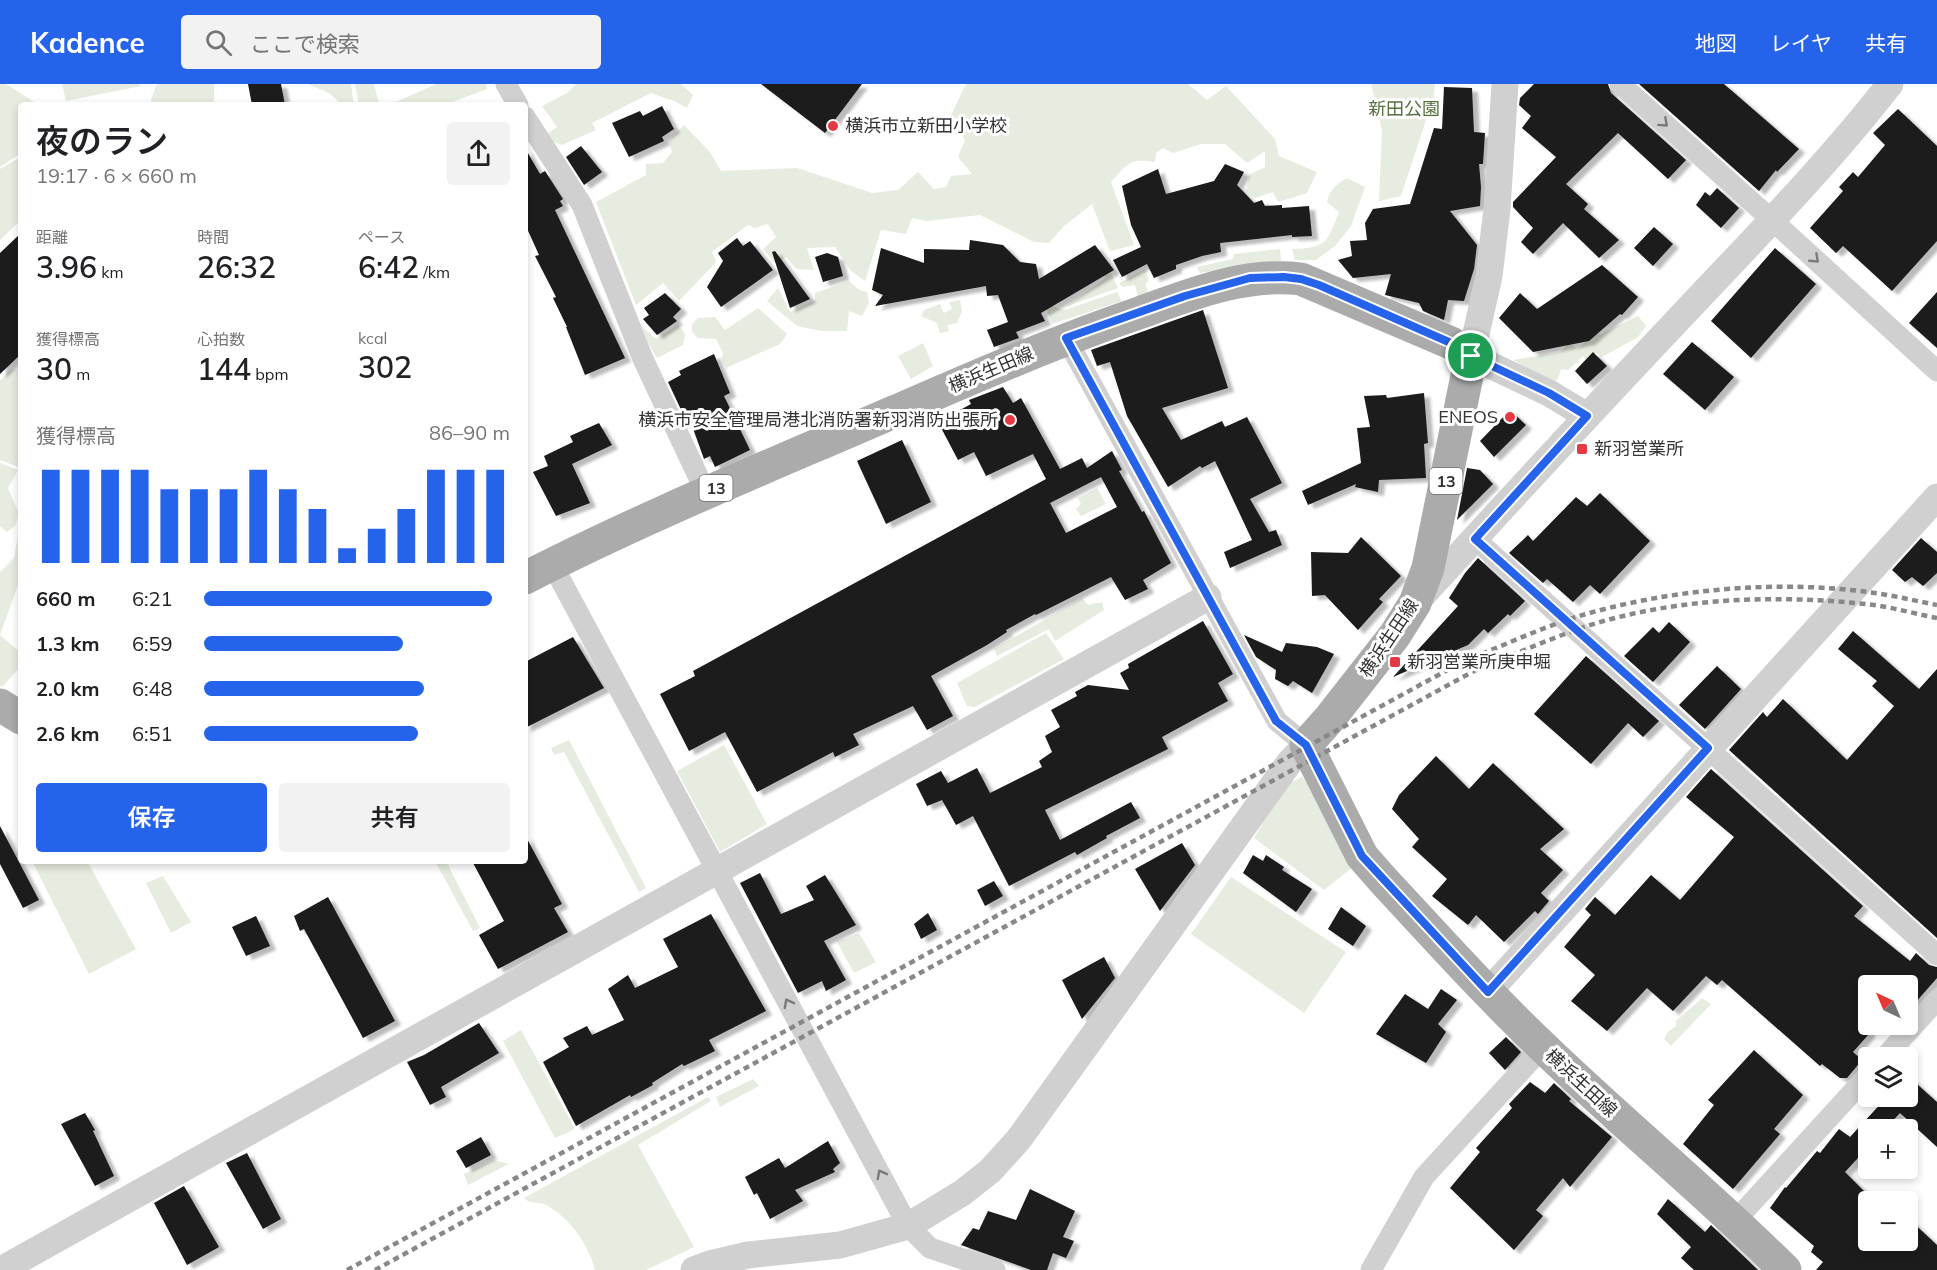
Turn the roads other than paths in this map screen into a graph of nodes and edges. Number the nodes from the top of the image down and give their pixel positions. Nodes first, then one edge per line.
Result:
1 (506, 84) edge
2 (1505, 84) edge
3 (1620, 84) edge
4 (1890, 84) edge
5 (516, 102) edge
6 (528, 122) edge
7 (1772, 220) junction
8 (1066, 338) junction
9 (1471, 356) junction
10 (1937, 371) edge
11 (1587, 416) junction
12 (706, 493) junction
13 (1937, 497) edge
14 (1475, 539) junction
15 (539, 571) edge
16 (1208, 597) junction
17 (1415, 603) junction
18 (0, 705) edge
19 (18, 716) edge
20 (1306, 745) junction
21 (1708, 748) junction
22 (717, 871) junction
23 (1937, 955) edge
24 (1488, 992) junction
25 (1937, 1000) edge
26 (1543, 1047) junction
27 (1894, 1047) edge
28 (1858, 1086) edge
29 (1735, 1221) junction
30 (908, 1226) junction
31 (0, 1270) edge
32 (694, 1270) edge
33 (995, 1270) edge
34 (1371, 1270) edge
35 (1785, 1270) edge

1 - 5 street
2 - 9 street
3 -> 7 street
4 - 7 street
6 - 12 street
7 -> 10 street
7 - 11 street
8 - 9 main road, 横浜生田線 / 13
8 - 12 main road, 横浜生田線 / 13
8 - 16 street
9 - 11 street
9 - 17 main road, 横浜生田線 / 13
11 - 14 street
12 - 15 main road, 横浜生田線 / 13
13 - 21 street
14 - 17 street
14 - 21 street
15 - 22 street
16 - 20 street
16 - 22 street
17 - 20 main road, 横浜生田線 / 13
18 - 19 main road
20 - 24 main road, 横浜生田線
20 - 30 street
21 - 23 street
21 - 24 street
30 -> 22 street
22 - 31 street
24 - 26 main road, 横浜生田線
25 - 27 street
26 - 29 main road, 横浜生田線
26 - 34 street
28 - 29 street
29 - 35 main road, 横浜生田線
30 - 32 street
30 - 33 street

